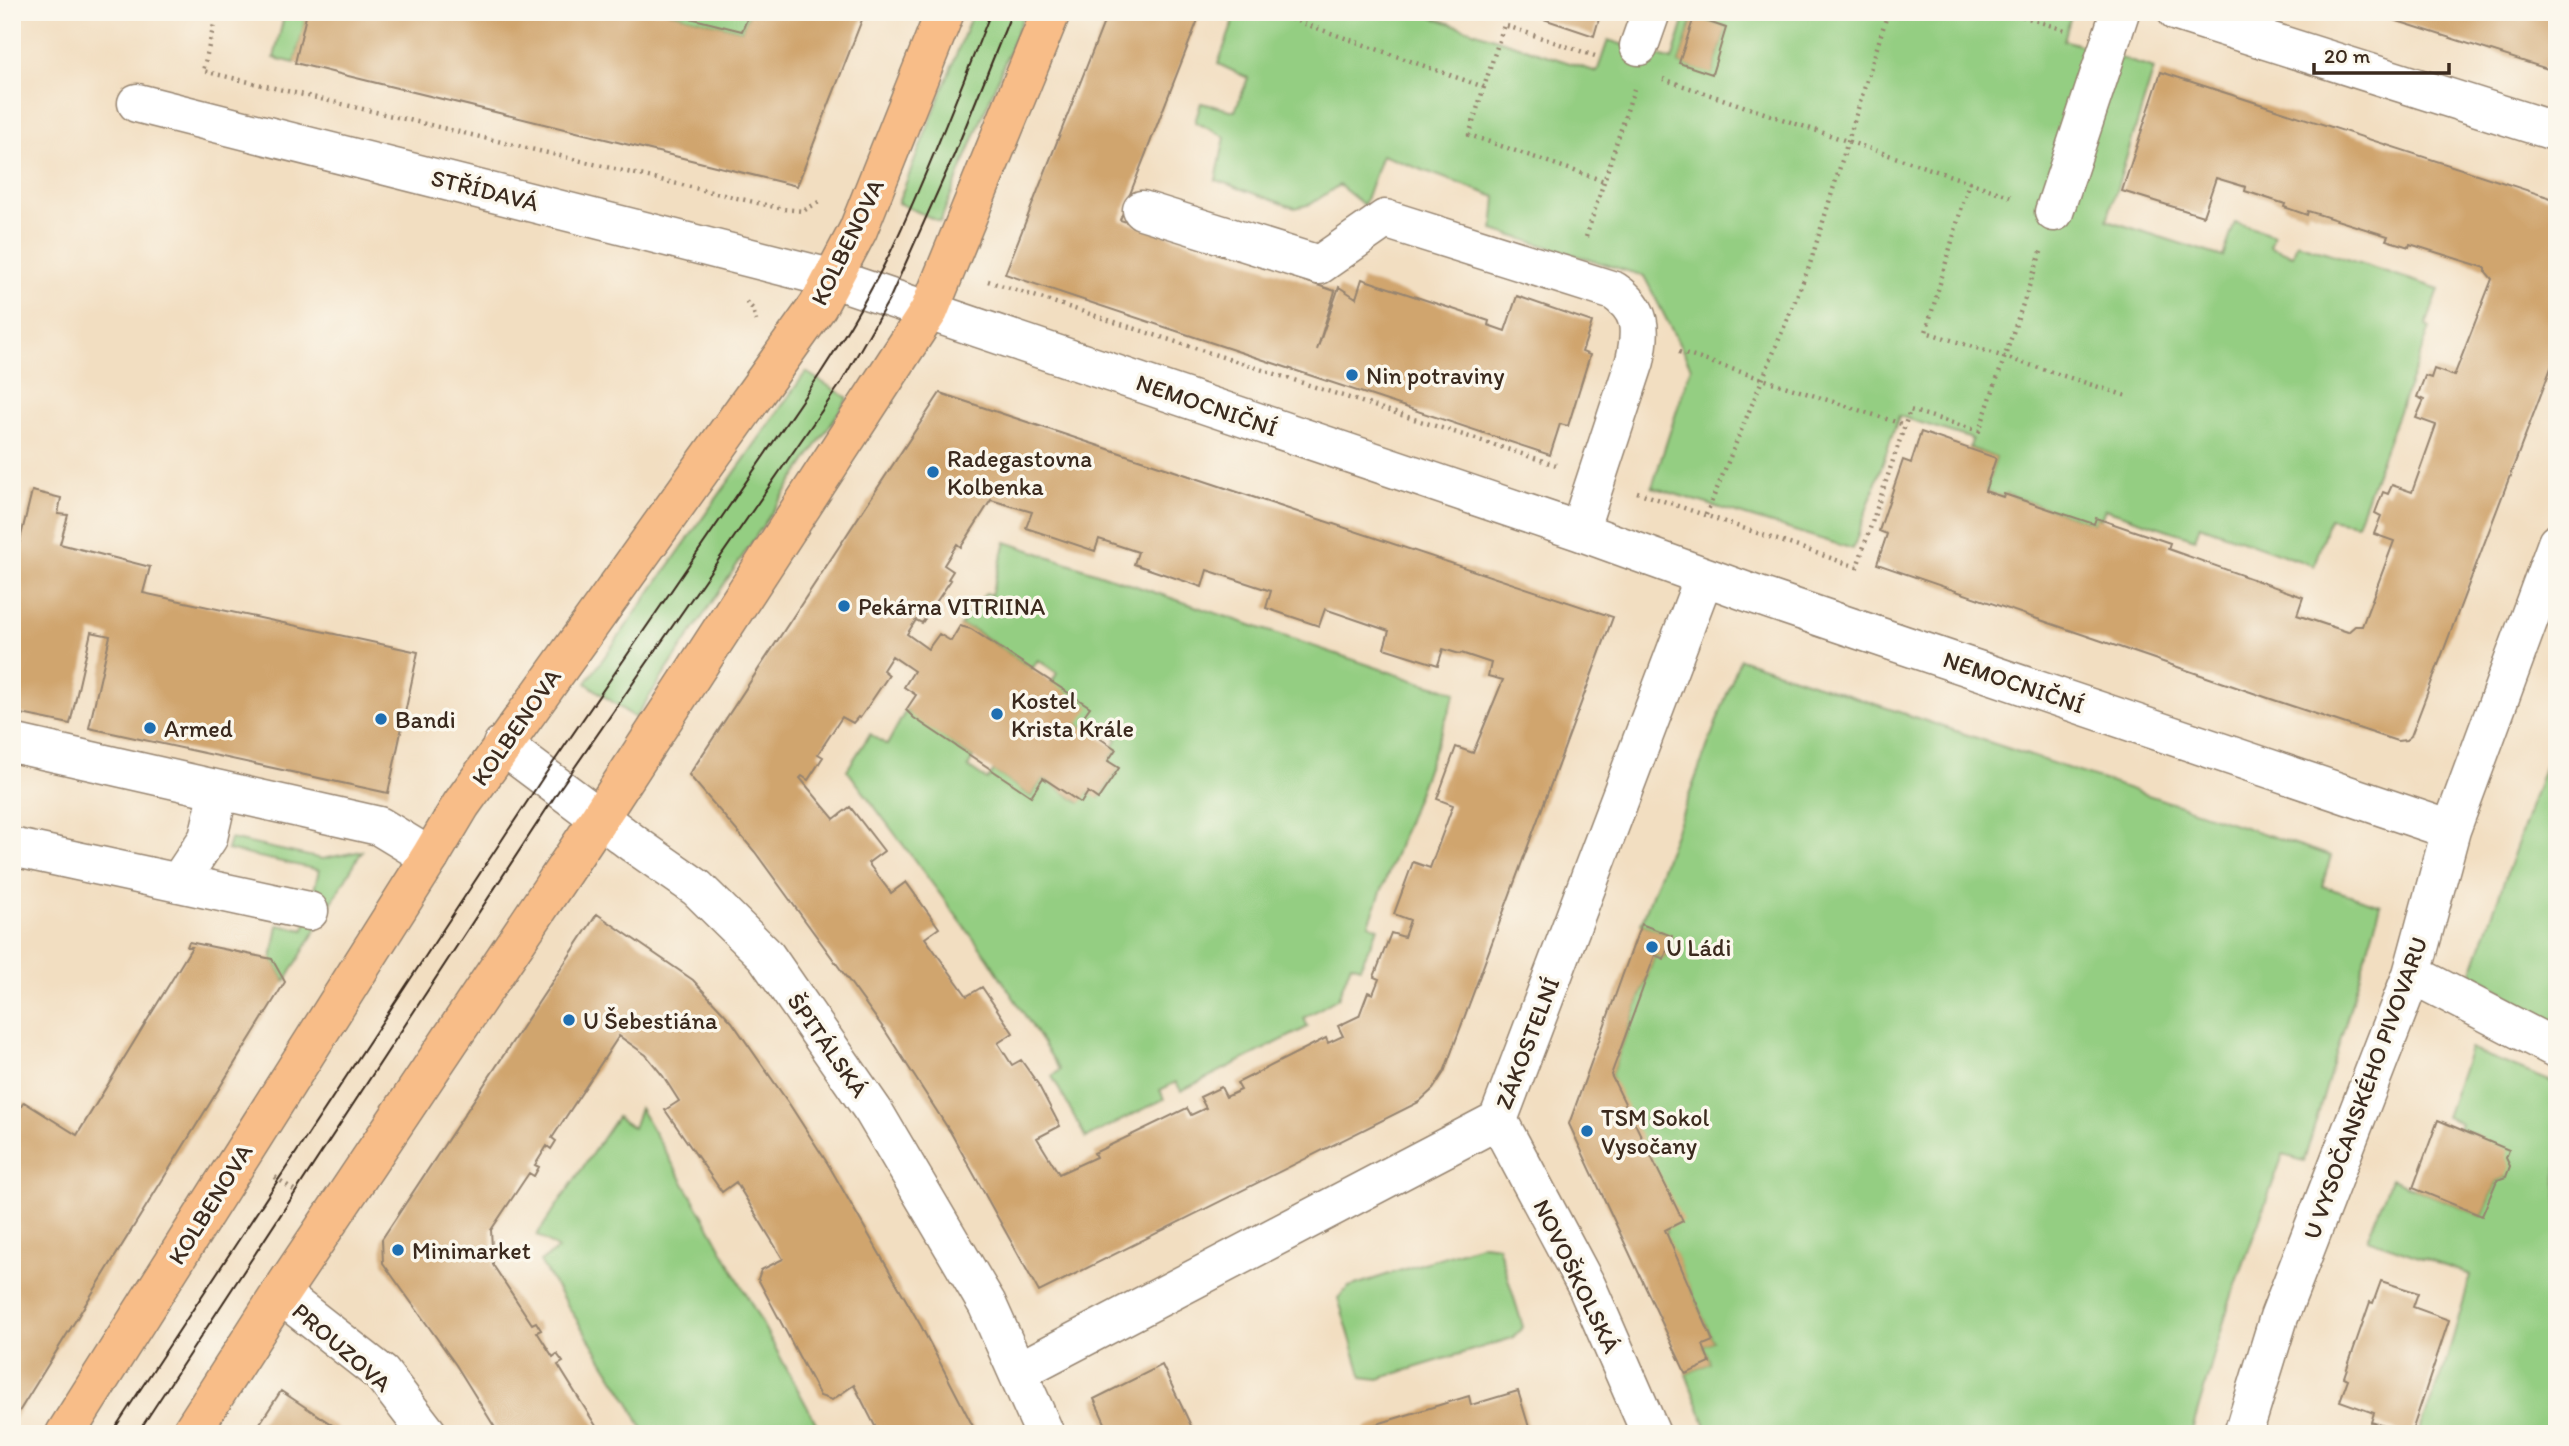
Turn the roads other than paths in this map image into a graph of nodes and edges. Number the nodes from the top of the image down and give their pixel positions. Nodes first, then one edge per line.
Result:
1 (945, 12) edge
2 (1051, 12) edge
3 (2177, 12) edge
4 (2115, 28) edge
5 (137, 103) dead end
6 (2557, 132) edge
7 (1142, 210) dead end
8 (2054, 212) dead end
9 (834, 279) junction
10 (929, 311) junction
11 (1579, 531) junction
12 (2557, 543) edge
13 (1704, 577) junction
14 (12, 743) edge
15 (502, 745) junction
16 (219, 790) junction
17 (599, 818) junction
18 (2451, 830) junction
19 (12, 847) edge
20 (430, 858) junction
21 (178, 883) junction
22 (309, 911) dead end
23 (2412, 974) junction
24 (2557, 1049) edge
25 (1498, 1121) junction
26 (280, 1294) junction
27 (1018, 1371) junction
28 (65, 1434) edge
29 (190, 1434) edge
30 (428, 1434) edge
31 (1045, 1434) edge
32 (1651, 1434) edge
33 (2243, 1434) edge

1 - 9 main road, KOLBENOVA
2 - 10 main road
3 - 6 street
4 - 8 street
5 - 9 street, STŘÍDAVÁ
7 - 11 street
9 - 10 street, NEMOCNIČNÍ
9 - 15 main road, KOLBENOVA
10 - 11 street, NEMOCNIČNÍ
10 - 17 main road
11 - 13 street, NEMOCNIČNÍ
12 - 18 street, U VYSOČANSKÉHO PIVOVARU
13 - 18 street, NEMOCNIČNÍ
13 - 25 street, ZÁKOSTELNÍ
14 - 16 street
15 - 17 street, ŠPITÁLSKÁ
15 - 20 main road, KOLBENOVA
16 - 20 street
16 - 21 street
17 - 26 main road
17 - 27 street, ŠPITÁLSKÁ
18 - 23 street, U VYSOČANSKÉHO PIVOVARU
19 - 21 street
20 - 28 main road, KOLBENOVA
21 - 22 street
23 - 24 street
23 - 33 street, U VYSOČANSKÉHO PIVOVARU
25 - 27 street, ZÁKOSTELNÍ
25 - 32 street, NOVOŠKOLSKÁ
26 - 29 main road
26 - 30 street, PROUZOVA
27 - 31 street, ŠPITÁLSKÁ

